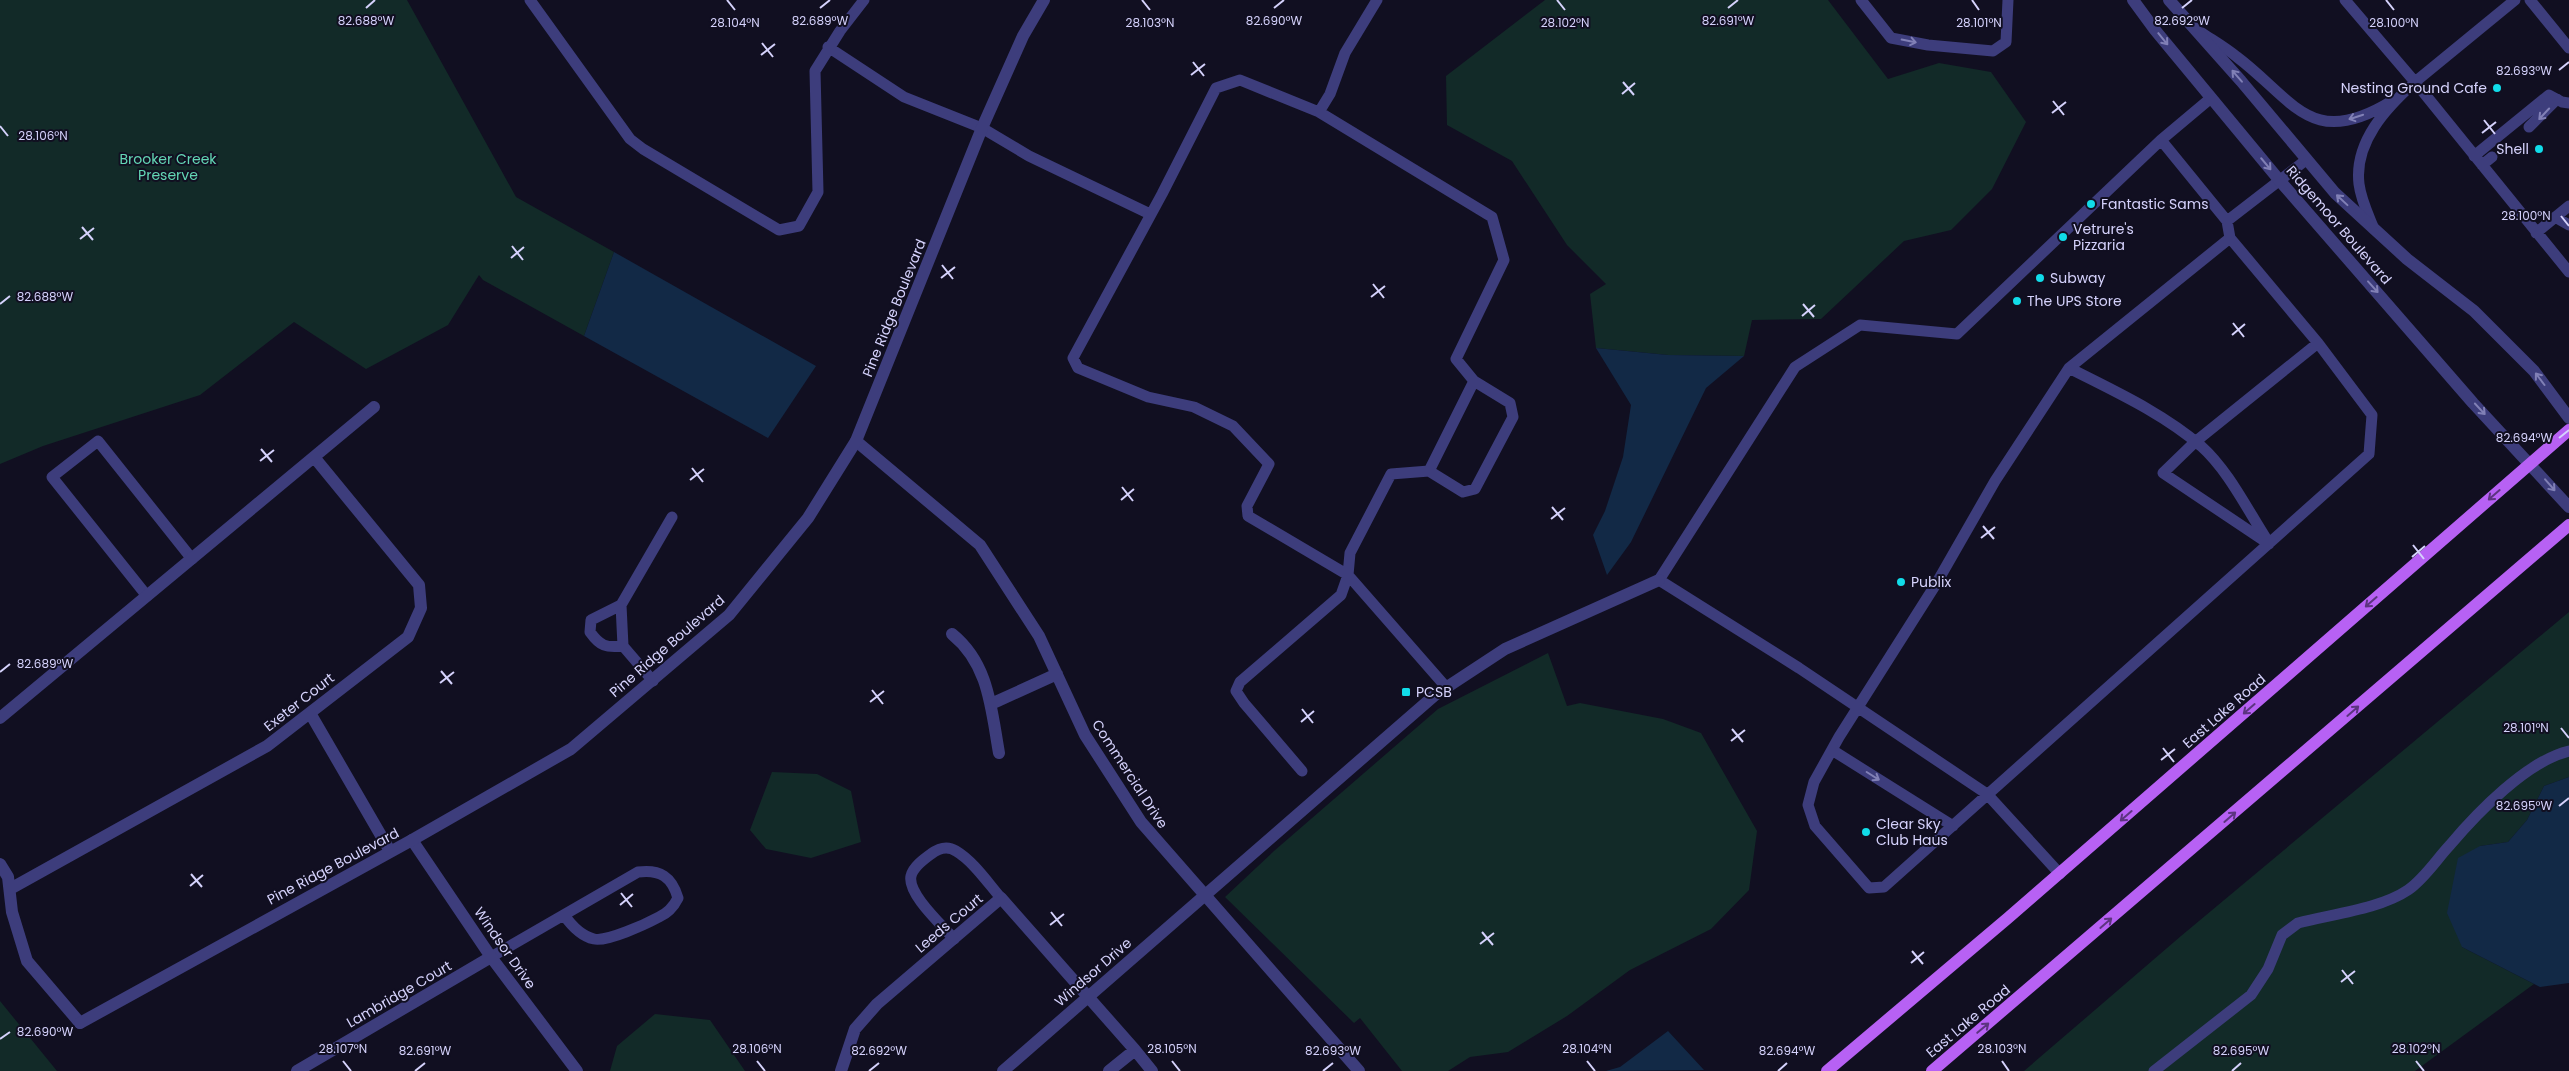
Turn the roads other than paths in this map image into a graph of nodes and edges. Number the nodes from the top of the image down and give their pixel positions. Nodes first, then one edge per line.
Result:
1 (530, 0) edge
2 (864, 0) edge
3 (1044, 0) edge
4 (1377, 0) edge
5 (1861, 0) edge
6 (2008, 0) edge
7 (2133, 0) edge
8 (2169, 0) edge
9 (2345, 0) edge
10 (2515, 0) edge
11 (2530, 0) edge
12 (2193, 27) junction
13 (828, 47) junction
14 (2569, 48) edge
15 (2415, 82) junction
16 (2400, 96) junction
17 (2211, 98) junction
18 (2557, 100) junction
19 (2569, 103) edge
20 (1319, 112) junction
21 (982, 128) junction
22 (2528, 128) dead end
23 (2160, 140) junction
24 (2492, 157) dead end
25 (2306, 160) junction
26 (2478, 161) junction
27 (2280, 180) junction
28 (2569, 206) edge
29 (1150, 214) junction
30 (2555, 217) junction
31 (2228, 221) junction
32 (2569, 225) edge
33 (2375, 231) junction
34 (2536, 233) junction
35 (2230, 238) junction
36 (2569, 272) edge
37 (2318, 343) junction
38 (2069, 368) junction
39 (1474, 381) junction
40 (374, 408) dead end
41 (2569, 418) edge
42 (2569, 430) edge
43 (856, 441) junction
44 (2196, 442) junction
45 (314, 457) junction
46 (2530, 463) junction
47 (1429, 471) junction
48 (2569, 507) edge
49 (672, 517) dead end
50 (2569, 525) edge
51 (2269, 544) junction
52 (192, 559) junction
53 (1348, 575) junction
54 (1659, 580) junction
55 (147, 596) junction
56 (621, 605) junction
57 (952, 634) dead end
58 (623, 646) junction
59 (1057, 674) junction
60 (653, 681) junction
61 (1446, 687) junction
62 (991, 704) junction
63 (1858, 708) junction
64 (310, 713) junction
65 (0, 718) edge
66 (1832, 750) junction
67 (2569, 751) edge
68 (998, 753) dead end
69 (1302, 770) dead end
70 (1987, 794) junction
71 (1953, 826) junction
72 (412, 840) junction
73 (390, 852) junction
74 (0, 864) edge
75 (2060, 874) junction
76 (10, 889) junction
77 (1204, 896) junction
78 (1001, 898) junction
79 (564, 915) junction
80 (954, 939) junction
81 (491, 958) junction
82 (1087, 996) junction
83 (1135, 1050) junction
84 (297, 1071) edge
85 (577, 1071) edge
86 (841, 1071) edge
87 (1003, 1071) edge
88 (1109, 1071) edge
89 (1152, 1071) edge
90 (1359, 1071) edge
91 (1827, 1071) edge
92 (1932, 1071) edge
93 (2154, 1071) edge

1 - 13 lane
2 - 13 lane
3 - 21 street, Pine Ridge Boulevard
4 - 20 lane
5 -> 6 lane
7 -> 17 street, Ridgemoor Boulevard
8 - 12 street, Ridgemoor Boulevard
9 - 15 lane
10 - 15 lane
11 - 14 lane
16 -> 12 lane
25 -> 12 street, Ridgemoor Boulevard
13 - 21 lane
15 - 16 lane
15 - 26 lane
16 - 33 lane
17 - 23 lane
17 -> 27 street, Ridgemoor Boulevard
18 - 19 lane
18 -> 22 lane
18 - 26 lane
20 - 29 lane
20 - 39 lane
21 - 29 lane
21 - 43 street, Pine Ridge Boulevard
23 - 31 lane
23 - 54 lane
24 - 26 lane
25 - 27 lane
33 -> 25 street, Ridgemoor Boulevard
26 - 34 lane
27 - 31 lane
27 -> 46 street, Ridgemoor Boulevard
28 - 30 lane
29 - 53 lane
30 - 32 lane
30 - 34 lane
31 - 35 lane
41 -> 33 street, Ridgemoor Boulevard
34 - 36 lane
35 - 37 lane
35 - 38 lane
37 - 44 lane
37 - 51 lane
38 - 44 lane
38 - 63 lane
39 - 47 lane
39 - 47 lane
40 - 45 street
42 - 46 main road, East Lake Road
43 - 59 street, Commercial Drive
43 - 60 street, Pine Ridge Boulevard
44 - 51 lane
44 - 51 lane
45 - 52 street
45 - 64 street, Exeter Court
46 -> 48 street, Ridgemoor Boulevard
46 -> 75 main road, East Lake Road
47 - 53 lane
49 - 56 lane
92 -> 50 main road, East Lake Road
51 - 70 lane
52 - 55 street
52 - 55 lane
53 - 61 lane
53 - 69 lane
54 - 61 street, Windsor Drive
54 - 63 lane
55 - 65 street
56 - 58 lane
56 - 58 lane
57 - 62 street
58 - 60 lane
59 - 62 street
59 - 77 street, Commercial Drive
60 - 72 street, Pine Ridge Boulevard
61 - 77 street, Windsor Drive
62 - 68 street
63 - 66 lane
63 - 70 lane
64 - 73 street
64 - 76 street, Exeter Court
66 -> 71 lane
66 - 71 lane
67 - 93 lane
70 - 71 lane
70 - 75 lane
72 - 73 street, Pine Ridge Boulevard
72 - 81 street, Windsor Drive
73 - 76 street, Pine Ridge Boulevard
74 - 76 street
75 - 91 main road, East Lake Road
77 - 82 street, Windsor Drive
77 - 90 street, Commercial Drive
78 - 80 street, Leeds Court
78 - 80 lane
78 - 82 street, Leeds Court
79 - 79 lane
79 - 81 lane
80 - 86 street, Leeds Court
81 - 84 street, Lambridge Court
81 - 85 street, Windsor Drive
82 - 83 street, Leeds Court
82 - 87 street, Windsor Drive
83 - 88 street
83 - 89 street, Leeds Court

